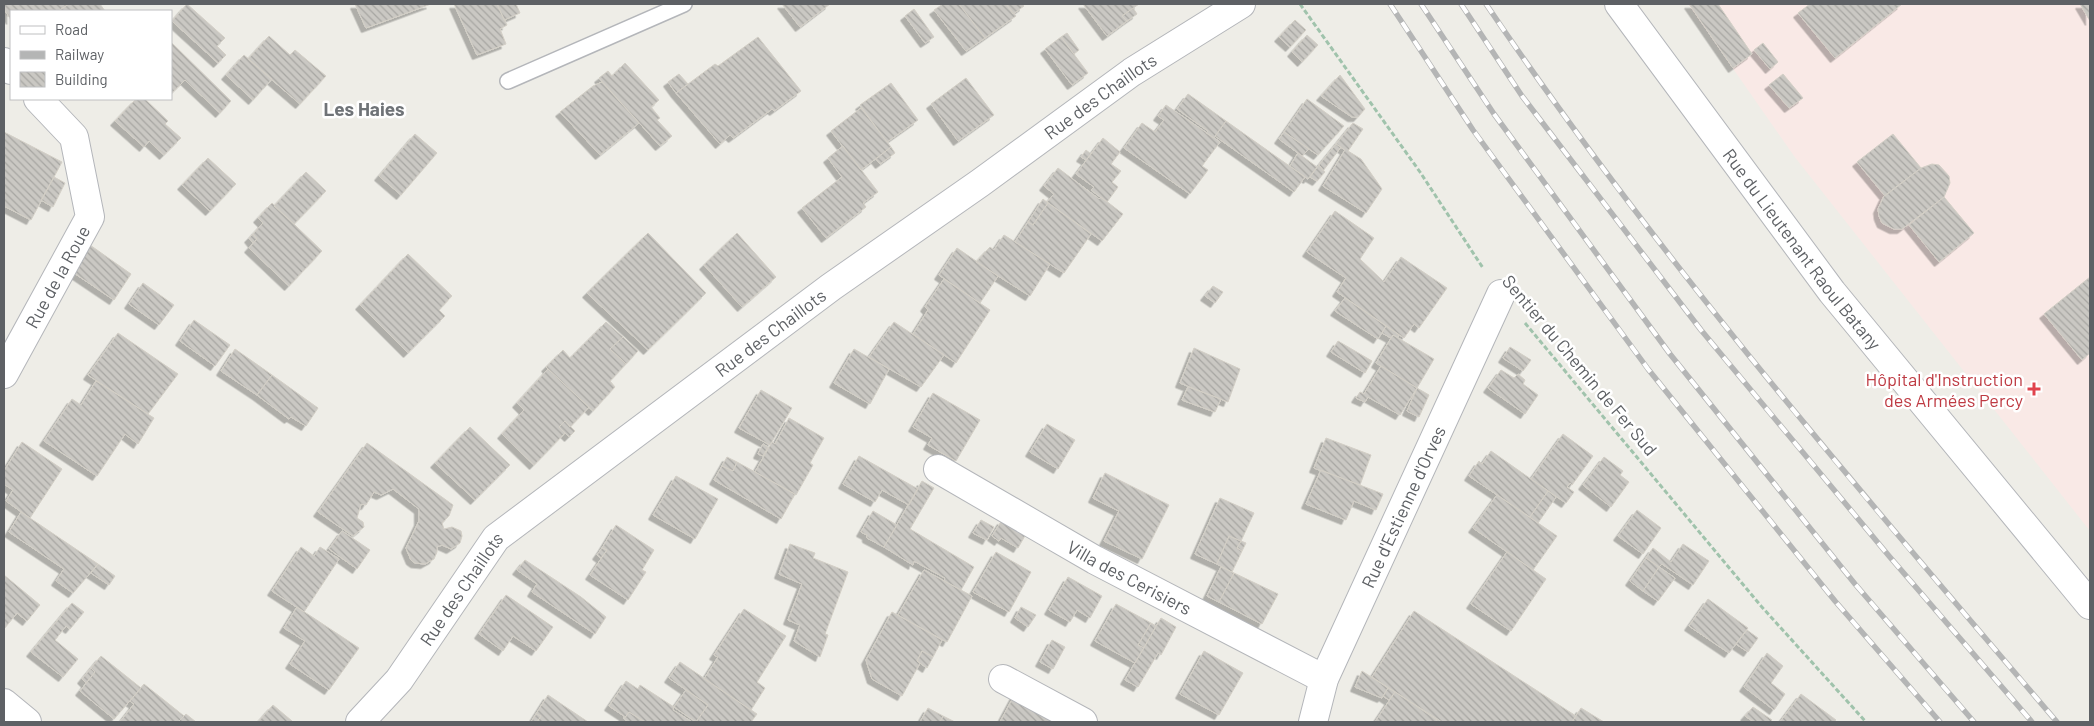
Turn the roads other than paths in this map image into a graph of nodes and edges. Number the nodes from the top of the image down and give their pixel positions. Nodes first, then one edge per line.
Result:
1 (684, 4) edge
2 (1241, 4) edge
3 (1619, 4) edge
4 (508, 81) dead end
5 (39, 100) edge
6 (1500, 294) road end
7 (4, 374) edge
8 (938, 469) dead end
9 (2090, 605) edge
10 (1003, 679) dead end
11 (1324, 679) junction
12 (4, 703) edge
13 (27, 722) edge
14 (360, 722) edge
15 (1083, 722) edge
16 (1313, 722) edge

1 - 4 lane
2 - 14 street, Rue des Chaillots
3 - 9 street, Rue du Lieutenant Raoul Batany
5 - 7 street, Rue de la Roue
6 - 11 street, Rue d'Estienne d'Orves
8 - 11 street, Villa des Cerisiers
10 - 15 street
11 - 16 street, Rue d'Estienne d'Orves
12 - 13 street

